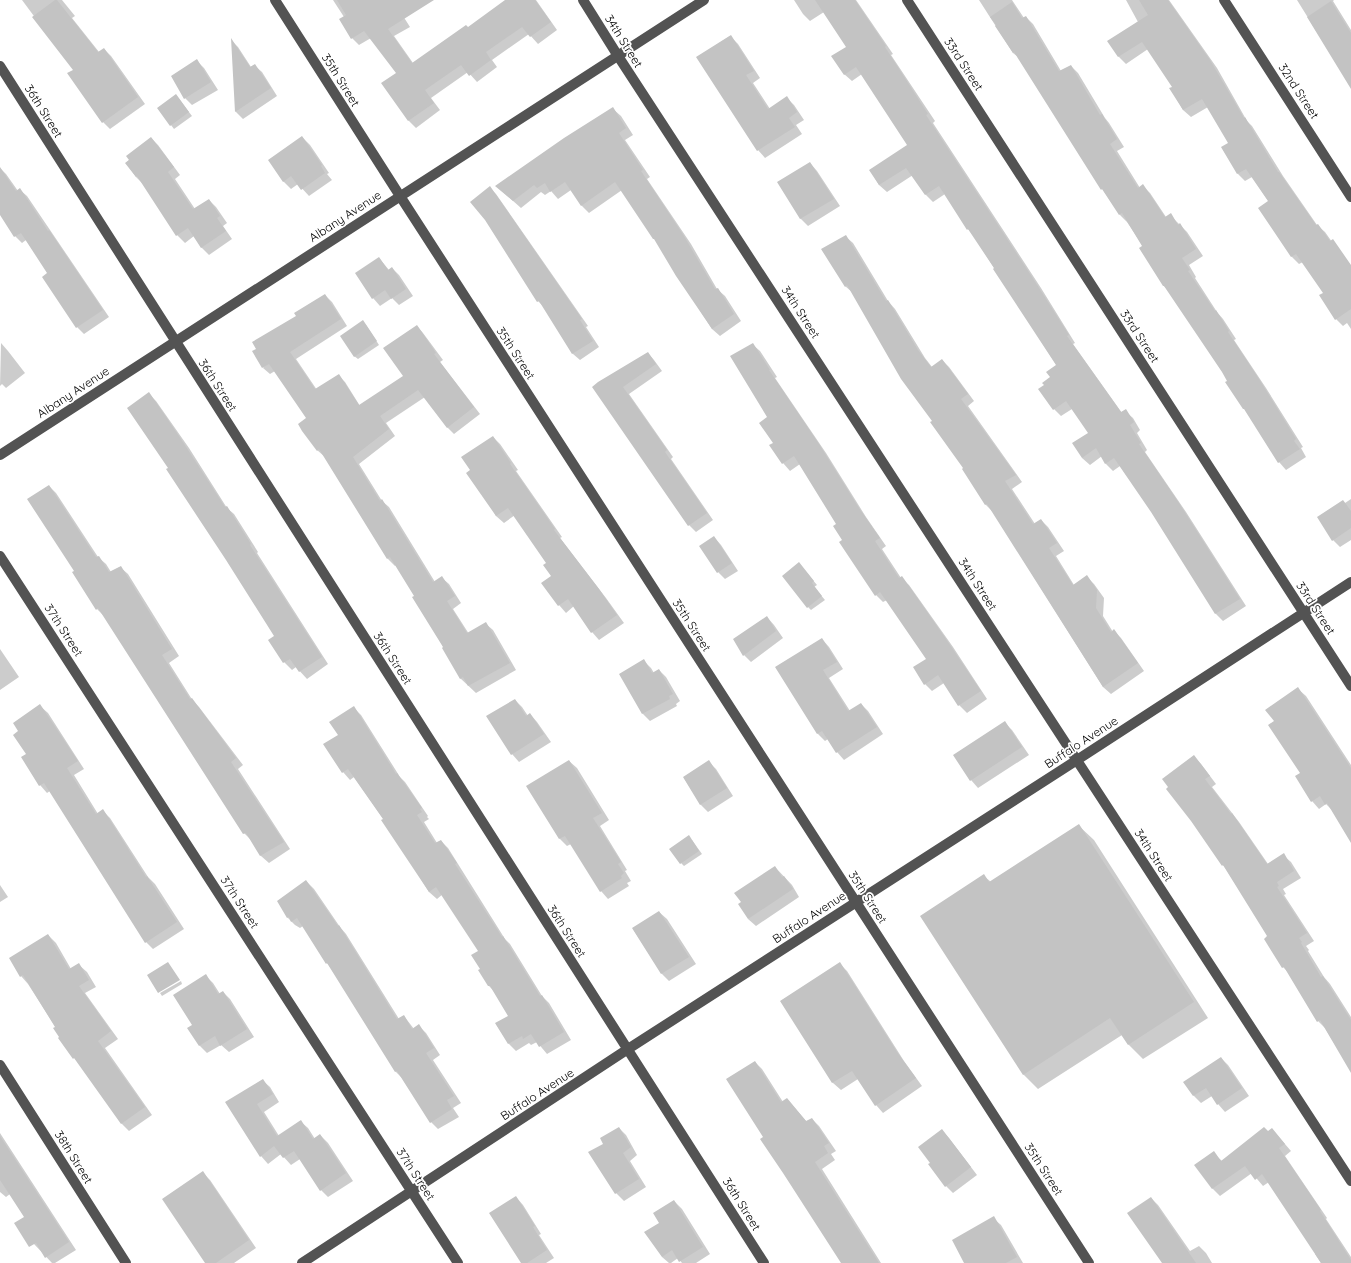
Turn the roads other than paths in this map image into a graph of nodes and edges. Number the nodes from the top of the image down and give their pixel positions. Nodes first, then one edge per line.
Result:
1 (275, 0) edge
2 (583, 0) edge
3 (704, 0) edge
4 (907, 0) edge
5 (1224, 0) edge
6 (618, 56) junction
7 (0, 66) edge
8 (400, 196) junction
9 (1351, 197) edge
10 (175, 342) junction
11 (0, 455) edge
12 (0, 556) edge
13 (1351, 582) edge
14 (1303, 612) junction
15 (1351, 686) edge
16 (1077, 760) junction
17 (856, 902) junction
18 (628, 1049) junction
19 (0, 1065) edge
20 (1351, 1181) edge
21 (412, 1192) junction
22 (126, 1263) edge
23 (302, 1263) edge
24 (458, 1263) edge
25 (764, 1263) edge
26 (1089, 1263) edge

1 - 8 street, 35th Street
2 - 6 street, 34th Street
3 - 6 street, Albany Avenue
4 - 14 street, 33rd Street
5 - 9 street, 32nd Street
6 - 8 street, Albany Avenue
6 - 16 street, 34th Street
7 - 10 street, 36th Street
8 - 10 street, Albany Avenue
8 - 17 street, 35th Street
10 - 11 street, Albany Avenue
10 - 18 street, 36th Street
12 - 21 street, 37th Street
13 - 14 street, Buffalo Avenue
14 - 15 street, 33rd Street
14 - 16 street, Buffalo Avenue
16 - 17 street, Buffalo Avenue
16 - 20 street, 34th Street
17 - 18 street, Buffalo Avenue
17 - 26 street, 35th Street
18 - 21 street, Buffalo Avenue
18 - 25 street, 36th Street
19 - 22 street, 38th Street
21 - 23 street, Buffalo Avenue
21 - 24 street, 37th Street

